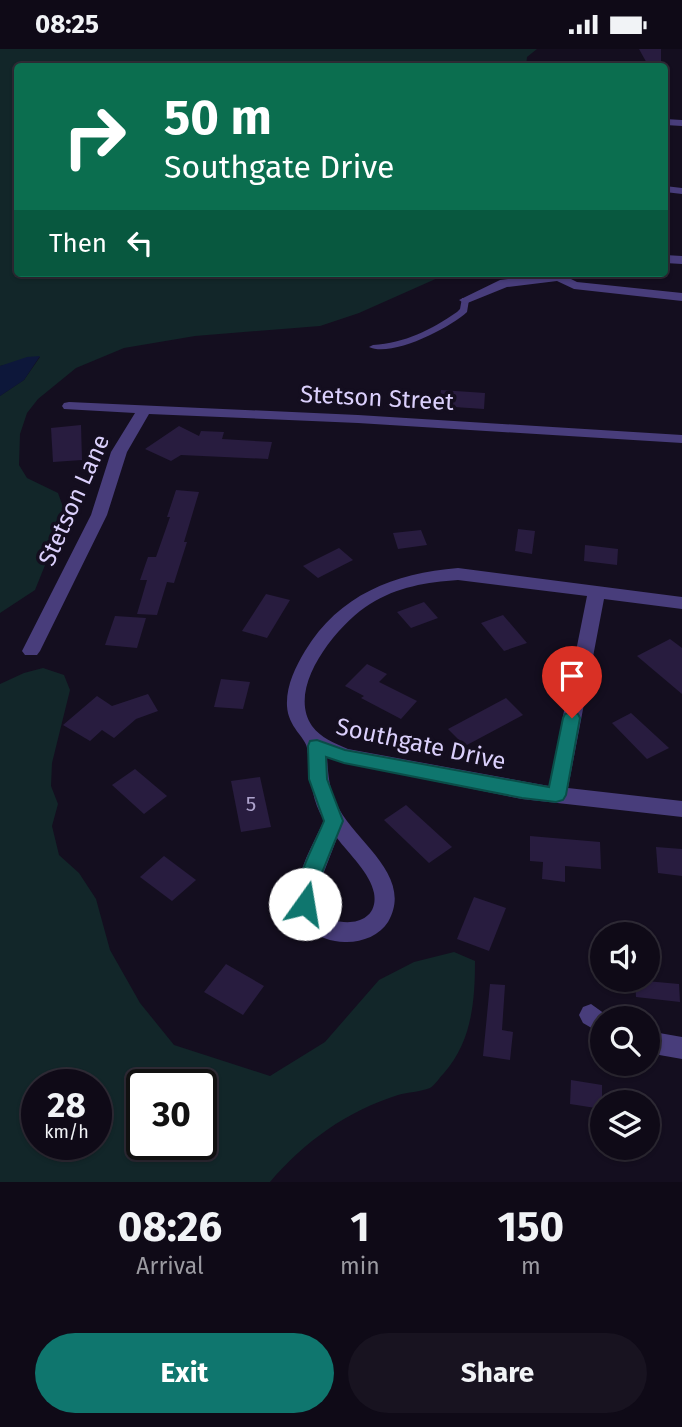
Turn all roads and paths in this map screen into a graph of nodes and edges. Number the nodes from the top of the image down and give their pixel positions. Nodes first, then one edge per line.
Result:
1 (544, 277) edge
2 (563, 277) edge
3 (682, 297) edge
4 (465, 300) joint
5 (373, 347) dead end
6 (69, 406) dead end
7 (145, 408) junction
8 (682, 439) edge
9 (597, 591) junction
10 (682, 603) edge
11 (31, 651) dead end
12 (317, 746) junction
13 (556, 795) junction
14 (682, 809) edge
15 (334, 821) junction
16 (660, 1044) edge
17 (682, 1048) edge

1 - 4 street
2 - 3 street
4 - 5 lane
6 - 7 street, Stetson Street
7 - 8 street, Stetson Street
7 - 11 street, Stetson Lane
9 - 10 street, Southgate Drive
9 - 12 street, Southgate Drive
9 - 13 street
12 - 13 street, Southgate Drive
12 - 15 street
13 - 14 street, Southgate Drive
15 - 15 street
16 - 17 street

